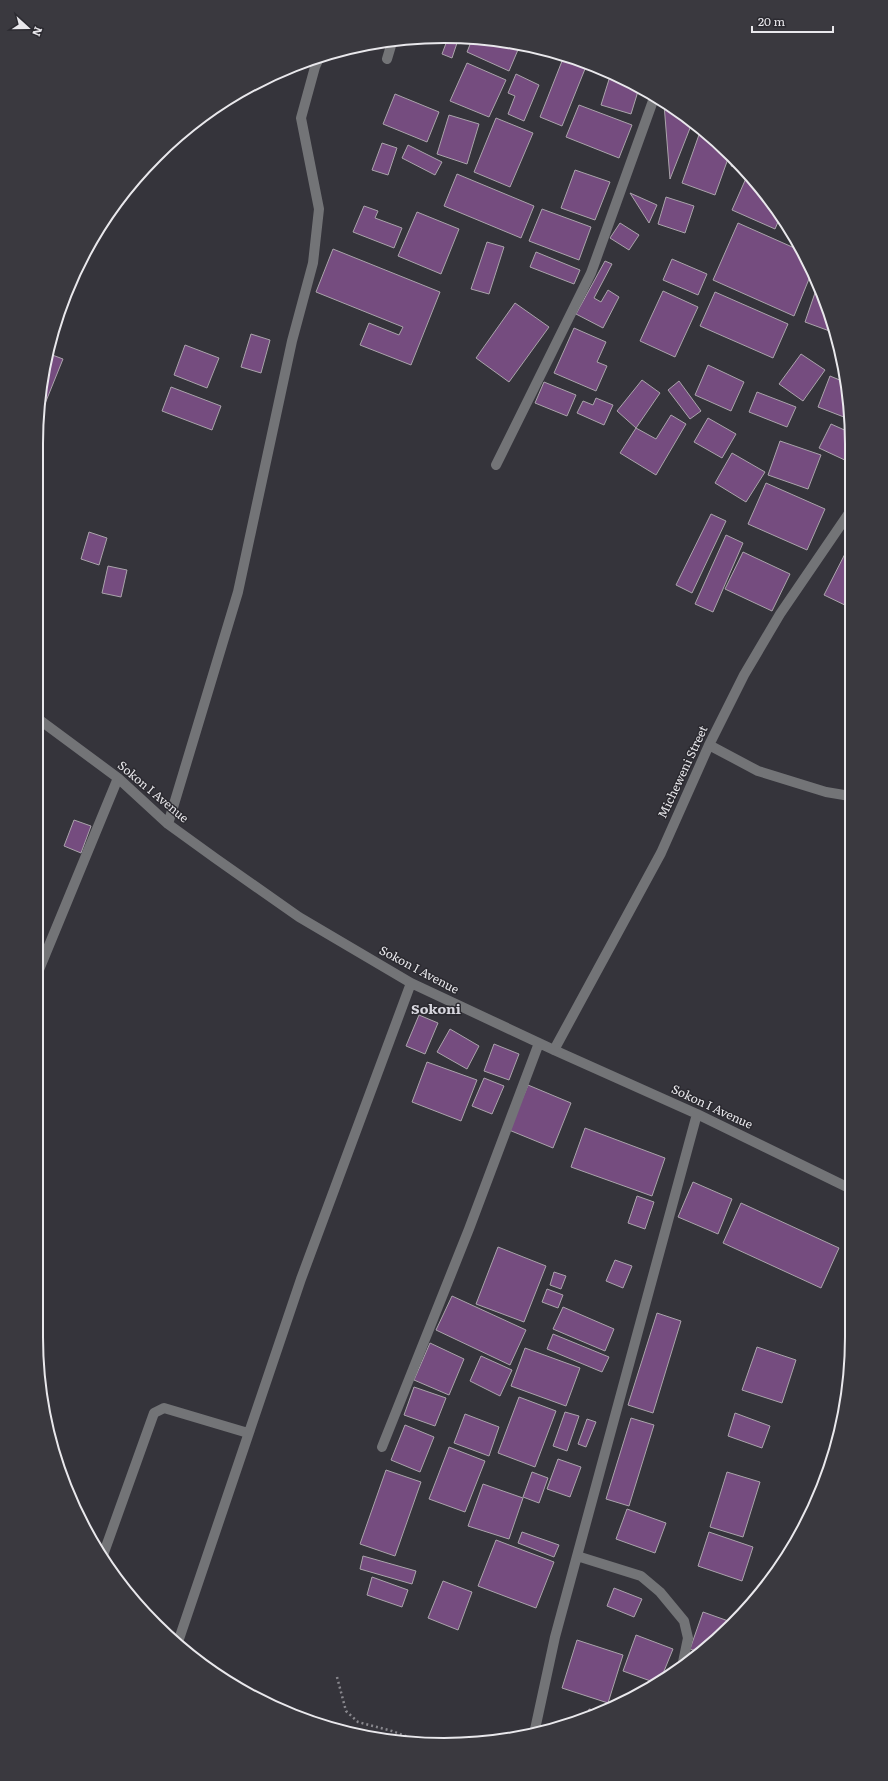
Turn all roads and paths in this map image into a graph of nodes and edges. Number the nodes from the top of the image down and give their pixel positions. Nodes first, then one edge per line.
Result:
1 (391, 46) edge
2 (387, 59) dead end
3 (317, 64) edge
4 (652, 102) edge
5 (496, 465) dead end
6 (845, 519) edge
7 (43, 722) edge
8 (709, 745) junction
9 (118, 778) junction
10 (845, 795) edge
11 (168, 824) junction
12 (43, 960) edge
13 (412, 983) junction
14 (539, 1043) junction
15 (554, 1050) junction
16 (697, 1114) junction
17 (845, 1186) edge
18 (248, 1434) junction
19 (382, 1447) dead end
20 (105, 1550) edge
21 (577, 1556) junction
22 (179, 1638) edge
23 (684, 1658) edge
24 (336, 1677) dead end
25 (536, 1727) edge
26 (405, 1736) edge

1 - 2 street
3 - 11 street
4 - 5 street
6 - 8 street, Micheweni Street
7 - 9 street, Sokon I Avenue
8 - 10 street
8 - 15 street, Micheweni Street
9 - 11 street, Sokon I Avenue
9 - 12 street
11 - 13 street, Sokon I Avenue
13 - 14 street, Sokon I Avenue
13 - 18 street
14 - 15 street, Sokon I Avenue
14 - 19 street
15 - 16 street, Sokon I Avenue
16 - 17 street, Sokon I Avenue
16 - 21 street
18 - 20 street
18 - 22 street
21 - 23 street
21 - 25 street
24 - 26 path

